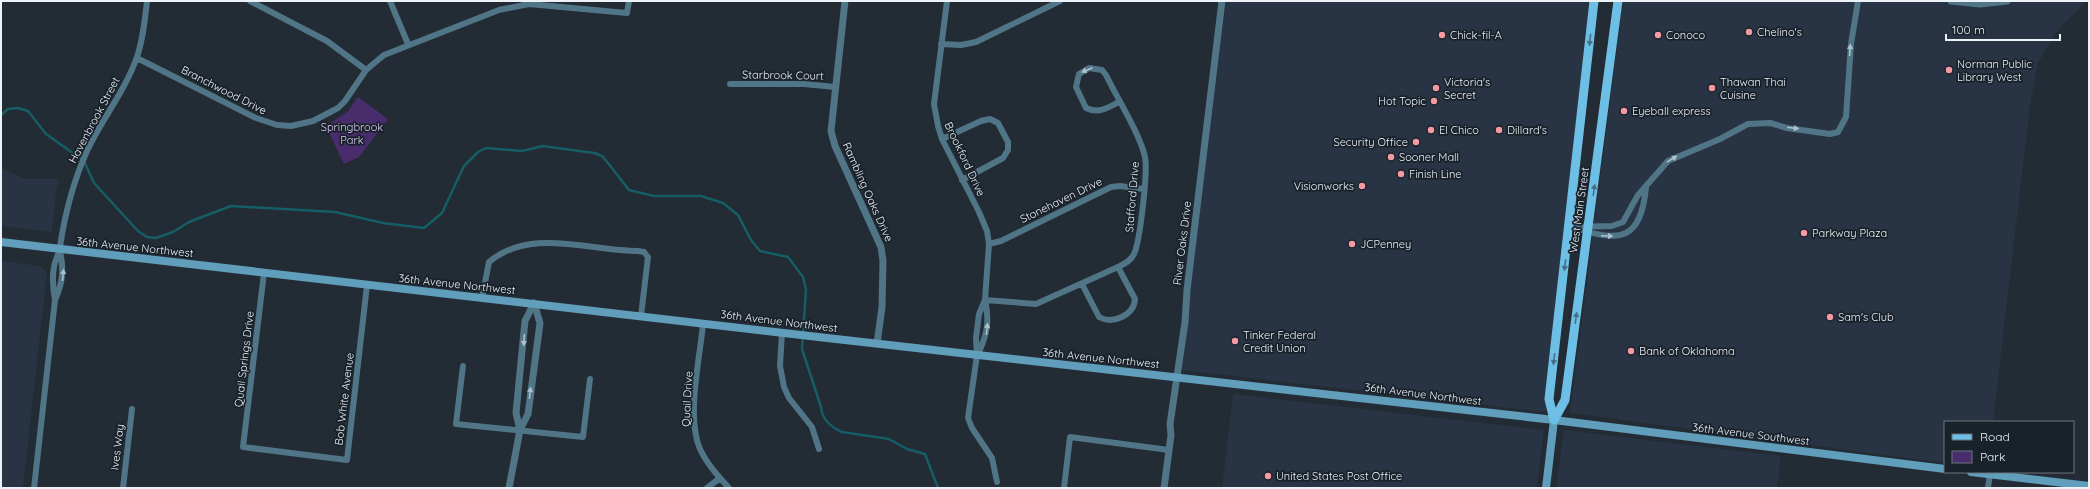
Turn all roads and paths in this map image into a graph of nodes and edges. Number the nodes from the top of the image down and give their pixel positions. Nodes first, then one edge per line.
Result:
1 (147, 1) edge
2 (250, 1) edge
3 (390, 1) edge
4 (629, 1) edge
5 (845, 1) edge
6 (947, 1) edge
7 (1060, 1) edge
8 (1222, 1) edge
9 (1594, 1) edge
10 (1618, 1) edge
11 (1951, 1) edge
12 (2008, 1) edge
13 (529, 3) edge
14 (1859, 3) edge
15 (408, 44) junction
16 (941, 44) junction
17 (137, 58) junction
18 (366, 70) junction
19 (730, 84) dead end
20 (835, 87) junction
21 (1119, 102) junction
22 (942, 139) junction
23 (962, 180) junction
24 (1646, 187) junction
25 (1144, 189) junction
26 (1570, 227) junction
27 (1588, 229) junction
28 (1, 242) edge
29 (989, 244) junction
30 (60, 249) junction
31 (1118, 267) junction
32 (264, 273) junction
33 (1082, 284) junction
34 (367, 285) junction
35 (482, 298) junction
36 (985, 300) junction
37 (534, 303) junction
38 (641, 316) junction
39 (703, 324) junction
40 (782, 332) junction
41 (877, 344) junction
42 (977, 355) junction
43 (463, 366) dead end
44 (1176, 377) junction
45 (590, 379) dead end
46 (132, 409) dead end
47 (1554, 420) junction
48 (520, 430) junction
49 (244, 447) joint
50 (819, 448) dead end
51 (1169, 450) junction
52 (1944, 469) edge
53 (1980, 473) edge
54 (1990, 474) junction
55 (720, 478) junction
56 (997, 482) dead end
57 (2089, 486) edge
58 (34, 488) edge
59 (122, 488) edge
60 (509, 488) edge
61 (707, 488) edge
62 (729, 488) edge
63 (1064, 488) edge
64 (1164, 488) edge
65 (1546, 488) edge
66 (1988, 488) edge

1 - 17 street, Havenbrook Street
2 - 18 street
3 - 15 street
4 - 13 street, Branchwood Drive
5 - 20 street, Rambling Oaks Drive
6 - 16 street, Brookford Drive
7 - 16 street
8 - 44 street, River Oaks Drive
9 -> 26 main road, West Main Street
27 -> 10 main road, West Main Street
11 - 12 street
13 - 15 street, Branchwood Drive
24 -> 14 street
15 - 18 street, Branchwood Drive
16 - 22 street, Brookford Drive
17 - 18 street, Branchwood Drive
17 - 30 street, Havenbrook Street
19 - 20 street, Starbrook Court
20 - 41 street, Rambling Oaks Drive
21 -> 21 street
21 - 25 street, Stafford Drive
22 - 23 street, Brookford Drive
22 - 23 street
23 - 29 street, Brookford Drive
24 - 27 street
27 -> 24 street
25 - 29 street, Stonehaven Drive
25 - 31 street, Stafford Drive
26 - 27 street
26 -> 47 main road, West Main Street
47 -> 27 main road, West Main Street
28 - 30 main road, 36th Avenue Northwest
29 - 36 street, Brookford Drive
30 - 32 main road, 36th Avenue Northwest
30 - 58 street, Havenbrook Street
31 - 33 street, Stafford Drive
31 - 33 street
32 - 34 main road, 36th Avenue Northwest
32 - 49 street, Quail Springs Drive
33 - 36 street, Stafford Drive
34 - 35 main road, 36th Avenue Northwest
34 - 49 street, Bob White Avenue
35 - 37 main road, 36th Avenue Northwest
35 - 38 street
36 - 42 street, Brookford Drive
42 -> 36 street, Brookford Drive
37 - 38 main road, 36th Avenue Northwest
37 -> 48 street
48 -> 37 street
38 - 39 main road, 36th Avenue Northwest
39 - 40 main road, 36th Avenue Northwest
39 - 55 street, Quail Drive
40 - 41 main road, 36th Avenue Northwest
40 - 50 street
41 - 42 main road, 36th Avenue Northwest
42 - 44 main road, 36th Avenue Northwest
42 - 56 street
43 - 48 street
44 - 47 main road, 36th Avenue Northwest
44 - 51 street, River Oaks Drive
45 - 48 street
46 - 59 street, Ives Way
47 - 52 main road, 36th Avenue Southwest
47 - 65 main road, West Main Street
48 - 60 street
51 - 63 street
51 - 64 street, River Oaks Drive
53 - 54 main road
54 - 57 main road
54 - 66 street
55 - 61 street
55 - 62 street, Quail Drive

